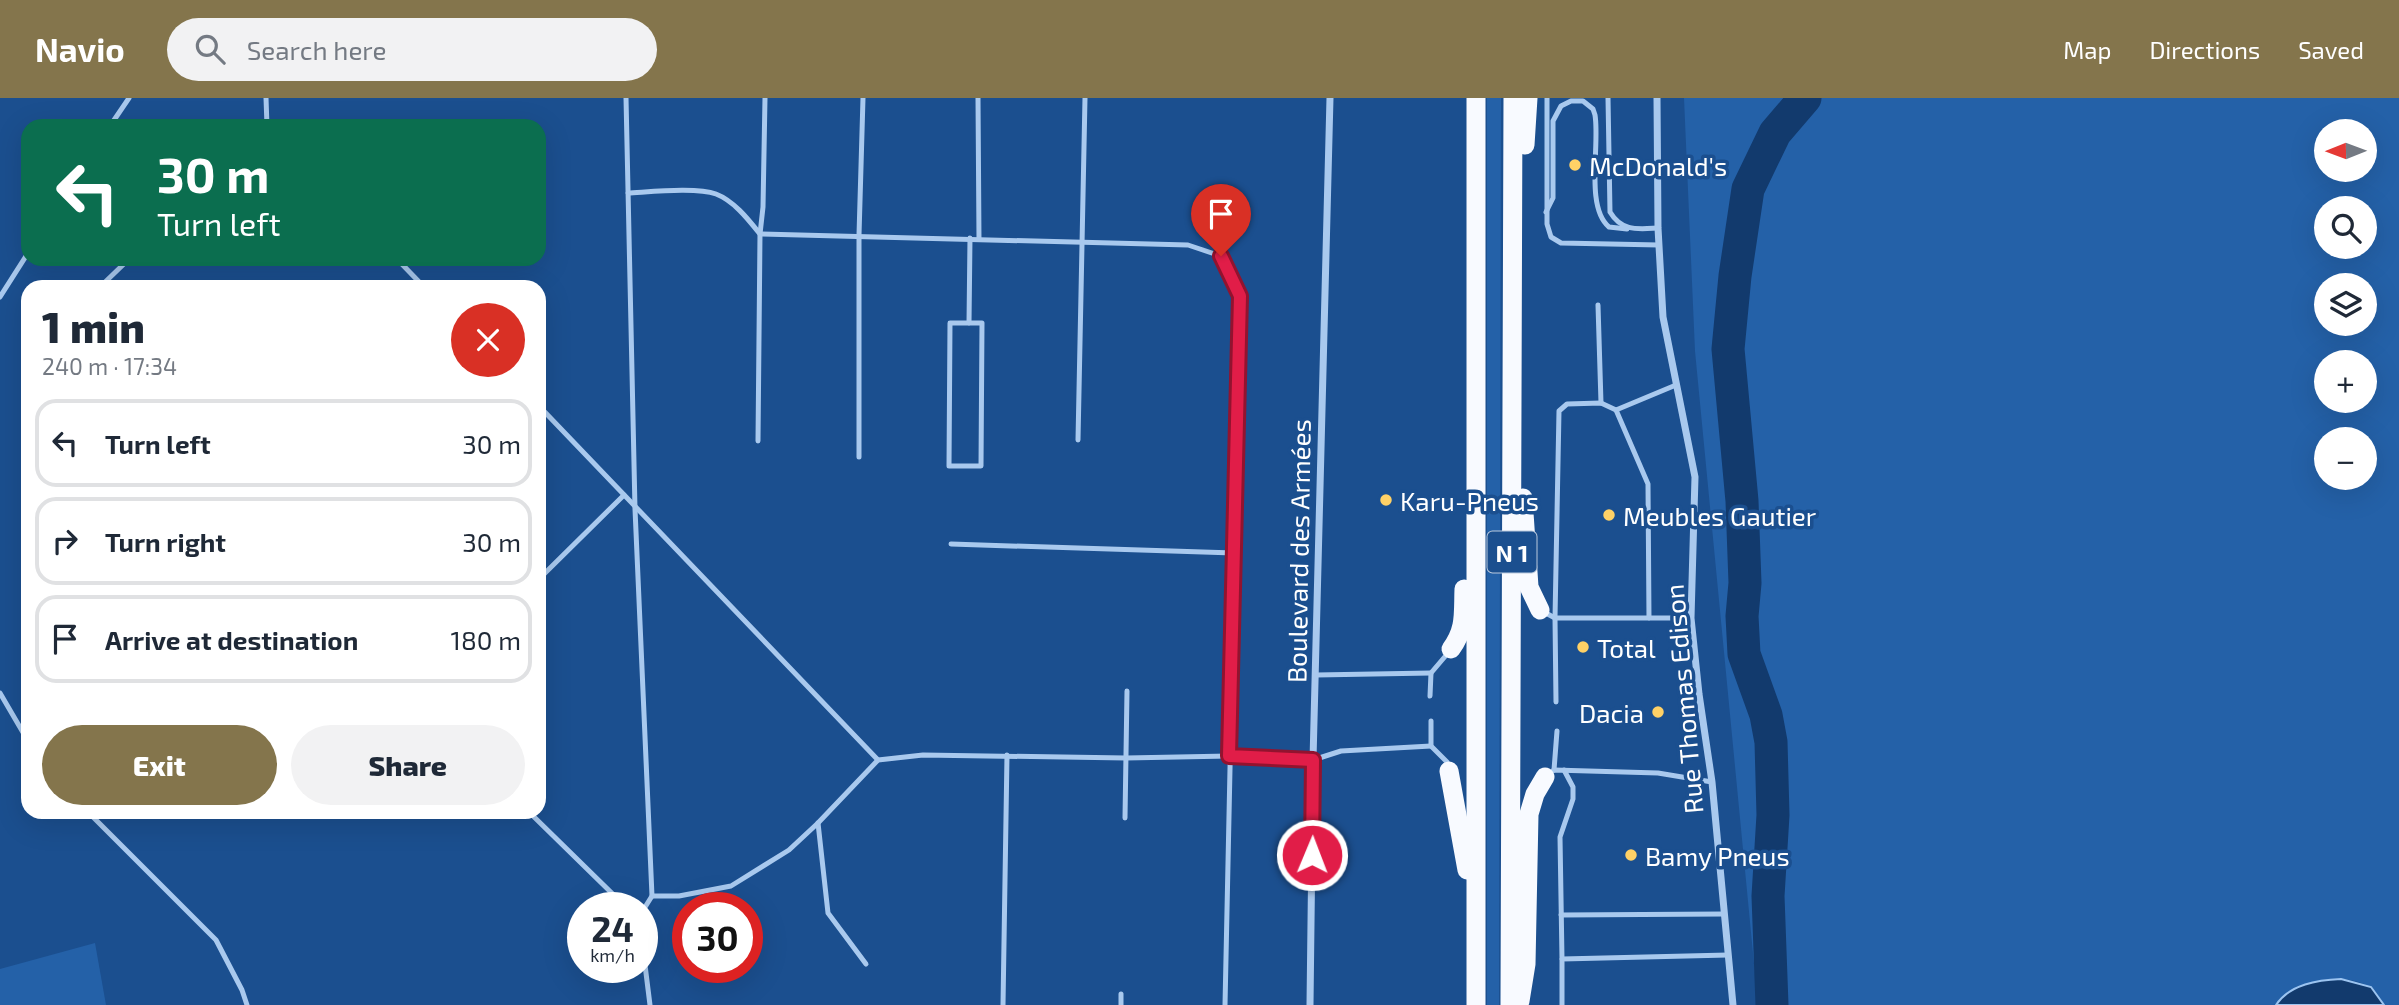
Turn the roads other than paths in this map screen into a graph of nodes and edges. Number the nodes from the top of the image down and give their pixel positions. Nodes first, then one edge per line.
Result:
1 (129, 98) edge
2 (266, 98) edge
3 (626, 98) edge
4 (765, 98) edge
5 (863, 98) edge
6 (978, 98) edge
7 (1085, 98) edge
8 (1330, 98) edge
9 (1476, 98) edge
10 (1513, 98) edge
11 (1528, 98) edge
12 (1547, 98) edge
13 (1608, 98) edge
14 (1657, 98) edge
15 (115, 119) edge
16 (267, 119) edge
17 (628, 193) junction
18 (1546, 212) junction
19 (1626, 229) junction
20 (1658, 229) junction
21 (760, 234) junction
22 (859, 235) junction
23 (970, 238) junction
24 (979, 239) junction
25 (1083, 242) junction
26 (1659, 245) junction
27 (21, 264) edge
28 (122, 266) edge
29 (404, 266) edge
30 (107, 280) edge
31 (417, 280) edge
32 (0, 297) edge
33 (1598, 305) dead end
34 (1513, 306) junction
35 (970, 323) junction
36 (1512, 379) junction
37 (1476, 385) junction
38 (1676, 385) junction
39 (1601, 403) junction
40 (1616, 410) junction
41 (546, 413) edge
42 (1078, 440) dead end
43 (758, 441) dead end
44 (859, 457) dead end
45 (624, 495) junction
46 (635, 509) junction
47 (951, 544) dead end
48 (1234, 552) junction
49 (546, 572) edge
50 (1547, 614) junction
51 (1649, 618) junction
52 (1691, 618) junction
53 (1451, 649) joint
54 (1431, 673) junction
55 (1316, 675) junction
56 (1127, 691) dead end
57 (0, 692) edge
58 (1430, 696) dead end
59 (1556, 702) dead end
60 (1431, 721) dead end
61 (21, 729) edge
62 (1557, 731) dead end
63 (1431, 746) junction
64 (1007, 755) junction
65 (1229, 756) junction
66 (1126, 758) junction
67 (1313, 760) junction
68 (878, 761) junction
69 (1564, 770) junction
70 (1449, 771) joint
71 (1550, 774) junction
72 (1712, 782) junction
73 (1125, 818) dead end
74 (95, 819) edge
75 (535, 819) edge
76 (818, 823) junction
77 (610, 892) edge
78 (652, 892) edge
79 (658, 896) edge
80 (1724, 914) junction
81 (1561, 915) junction
82 (1477, 934) junction
83 (1728, 955) junction
84 (1562, 959) junction
85 (866, 964) dead end
86 (647, 983) edge
87 (1121, 995) dead end
88 (247, 1005) edge
89 (650, 1005) edge
90 (1003, 1005) edge
91 (1121, 1005) edge
92 (1225, 1005) edge
93 (1310, 1005) edge
94 (1476, 1005) edge
95 (1510, 1005) edge
96 (1519, 1005) edge
97 (1562, 1005) edge
98 (1733, 1005) edge

1 - 15 lane
2 - 16 lane
3 - 17 lane
4 - 21 lane
5 - 22 lane
6 - 24 lane
7 - 25 lane
8 - 55 street, Boulevard des Armées
9 - 37 highway, N 1
10 - 34 highway, N 1
11 - 34 highway
12 - 18 lane
13 - 19 lane
14 - 20 street, Rue Thomas Edison
17 - 21 lane
17 - 46 lane
18 - 19 lane
18 - 26 lane
19 - 20 lane
20 - 26 street, Rue Thomas Edison
21 - 22 lane
21 - 43 lane
22 - 23 lane
22 - 44 lane
23 - 24 lane
23 - 35 lane
24 - 25 lane
25 - 42 lane
25 - 48 lane
26 - 38 street, Rue Thomas Edison
27 - 32 lane
28 - 30 lane
29 - 31 lane
33 - 39 lane
34 - 36 highway, N 1
35 - 35 lane
36 - 50 highway
36 - 95 highway, N 1
37 - 53 highway
37 - 82 highway, N 1
38 - 40 lane
38 - 52 street, Rue Thomas Edison
39 - 40 lane
39 - 50 lane
40 - 51 lane
41 - 45 lane
45 - 46 lane
45 - 49 lane
46 - 68 lane
46 - 78 lane
47 - 48 lane
48 - 65 lane
50 - 51 lane
50 - 59 lane
51 - 52 lane
52 - 72 street, Rue Thomas Edison
53 - 54 lane
54 - 55 lane
54 - 58 lane
55 - 67 street, Boulevard des Armées
56 - 66 lane
57 - 61 lane
60 - 63 lane
62 - 71 lane
63 - 67 lane
63 - 70 lane
64 - 66 lane
64 - 68 lane
64 - 90 lane
65 - 66 lane
65 - 67 street
65 - 92 lane
66 - 73 lane
67 - 93 street, Boulevard des Armées
68 - 76 lane
69 - 71 lane
69 - 72 lane
69 - 81 lane
70 - 82 highway
71 - 96 highway
72 - 80 street, Rue Thomas Edison
74 - 88 lane
75 - 77 lane
76 - 79 lane
76 - 85 lane
80 - 81 lane
80 - 83 street, Rue Thomas Edison
81 - 84 lane
82 - 94 highway, N 1
83 - 84 lane
83 - 98 street, Rue Thomas Edison
84 - 97 lane
86 - 89 lane
87 - 91 lane

